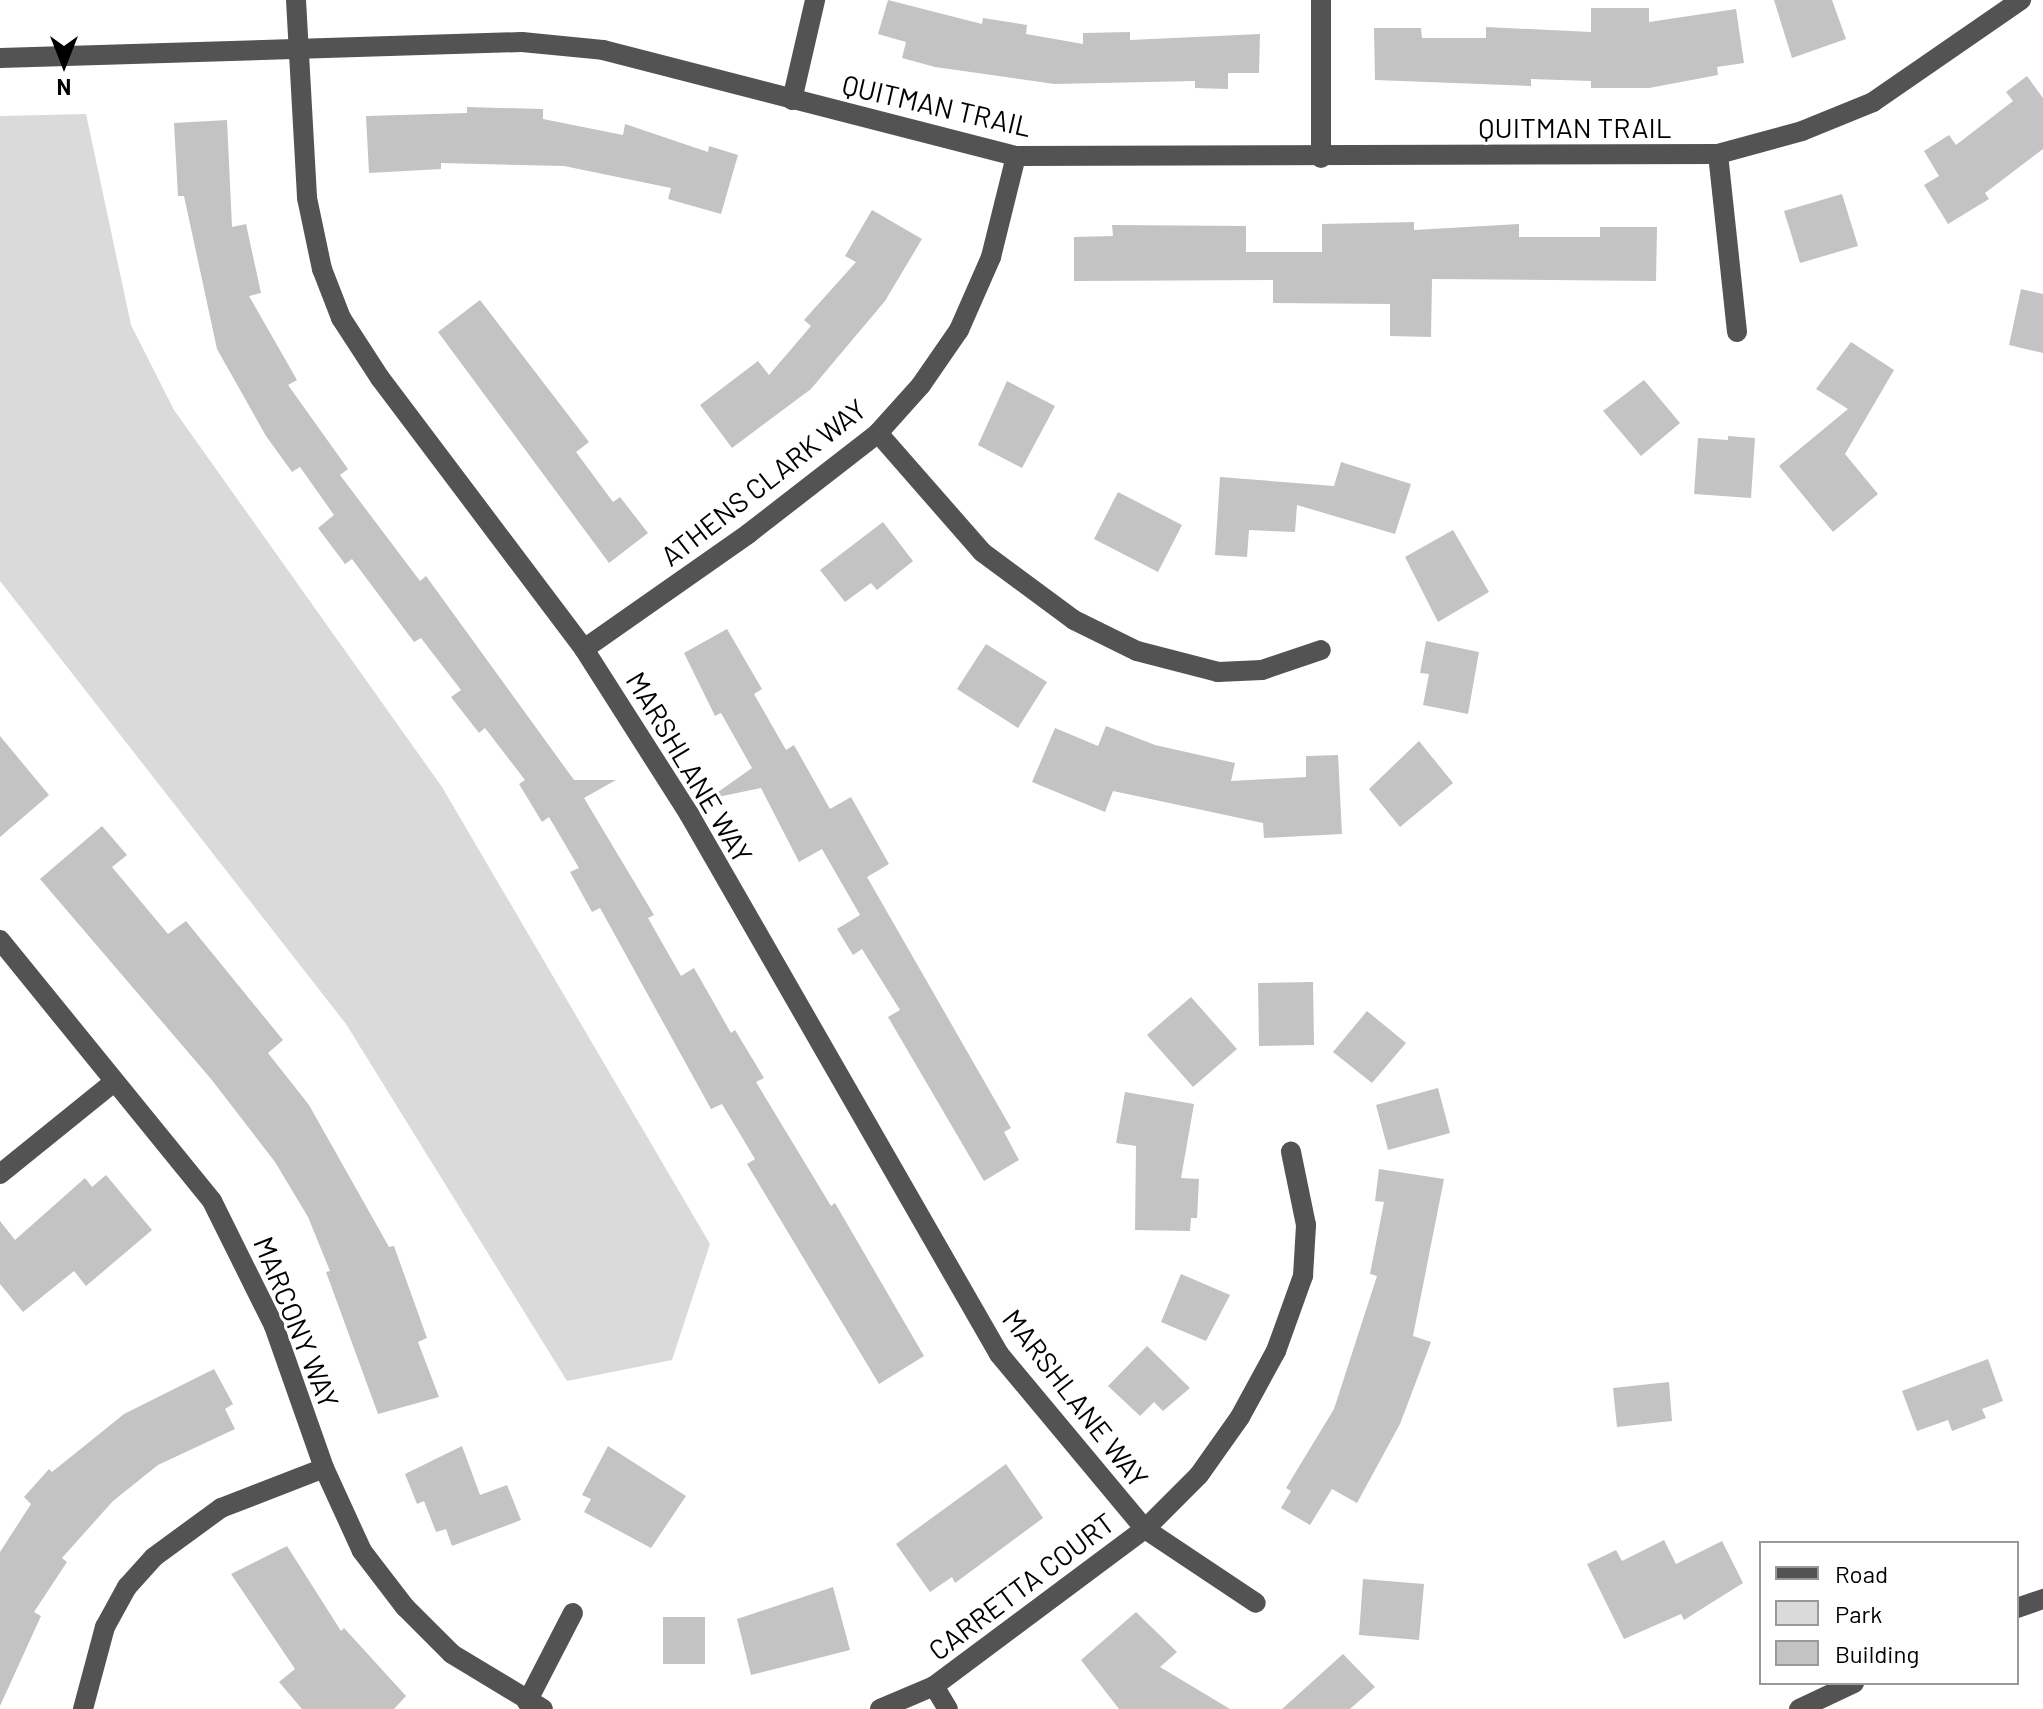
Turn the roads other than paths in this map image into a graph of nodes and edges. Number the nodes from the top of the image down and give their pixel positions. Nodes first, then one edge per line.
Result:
1 (296, 0) edge
2 (815, 0) edge
3 (1321, 0) edge
4 (2021, 0) edge
5 (300, 48) junction
6 (0, 58) edge
7 (792, 100) junction
8 (1718, 154) junction
9 (1016, 156) junction
10 (1321, 158) junction
11 (1737, 332) dead end
12 (878, 433) junction
13 (584, 649) junction
14 (1321, 650) dead end
15 (0, 940) edge
16 (114, 1082) junction
17 (1291, 1152) dead end
18 (0, 1174) edge
19 (324, 1468) junction
20 (1145, 1529) junction
21 (2043, 1599) edge
22 (1256, 1603) dead end
23 (2019, 1607) edge
24 (573, 1613) dead end
25 (1850, 1685) edge
26 (934, 1686) junction
27 (535, 1706) edge
28 (83, 1709) edge
29 (880, 1709) edge
30 (948, 1709) edge
31 (1799, 1709) edge

1 - 5 street, MARSHLANE WAY
2 - 7 street
3 - 10 street
4 - 8 street, QUITMAN TRAIL
5 - 6 street, QUITMAN TRAIL
5 - 7 street, QUITMAN TRAIL
5 - 13 street, MARSHLANE WAY
7 - 9 street, QUITMAN TRAIL
8 - 10 street, QUITMAN TRAIL
8 - 11 street
9 - 10 street, QUITMAN TRAIL
9 - 12 street, ATHENS CLARK WAY
12 - 13 street, ATHENS CLARK WAY
12 - 14 street
13 - 20 street, MARSHLANE WAY
15 - 16 street, MARCONY WAY
16 - 18 street
16 - 19 street, MARCONY WAY
17 - 20 street, CARRETTA COURT
19 - 27 street, MARCONY WAY
19 - 28 street
20 - 22 street, MARSHLANE WAY
20 - 26 street, CARRETTA COURT
21 - 23 street
24 - 27 street
25 - 31 street
26 - 29 street
26 - 30 street

